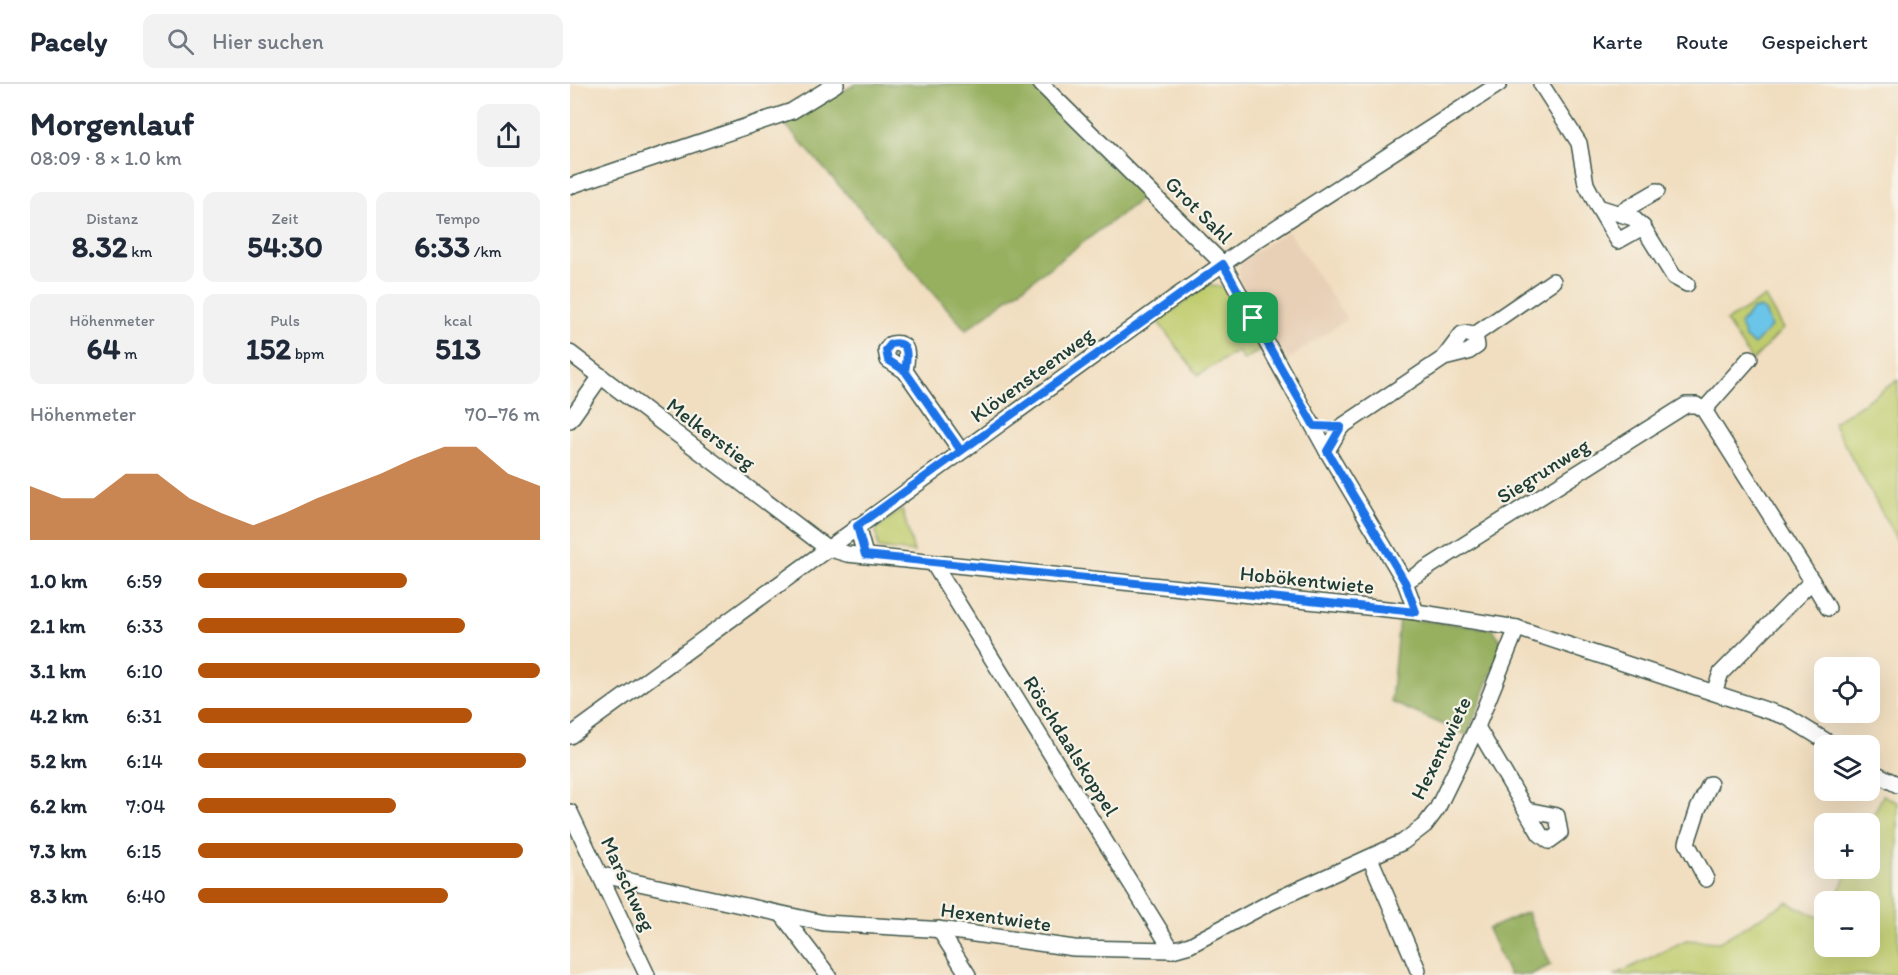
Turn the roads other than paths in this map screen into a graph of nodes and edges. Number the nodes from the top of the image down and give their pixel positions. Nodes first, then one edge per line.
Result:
1 (836, 84) edge
2 (1041, 84) edge
3 (1499, 84) edge
4 (1541, 84) edge
5 (570, 186) edge
6 (1657, 191) dead end
7 (1598, 207) junction
8 (1619, 213) junction
9 (1642, 227) junction
10 (1223, 264) junction
11 (1552, 281) dead end
12 (1687, 284) dead end
13 (570, 353) edge
14 (1750, 358) dead end
15 (905, 371) dead end
16 (601, 376) junction
17 (1704, 410) junction
18 (570, 420) edge
19 (1314, 426) junction
20 (1341, 427) junction
21 (961, 451) junction
22 (1327, 451) junction
23 (857, 526) junction
24 (827, 548) junction
25 (865, 555) junction
26 (933, 563) junction
27 (1812, 581) junction
28 (1405, 582) junction
29 (1828, 608) dead end
30 (1416, 612) junction
31 (1517, 628) junction
32 (1713, 692) junction
33 (1477, 727) junction
34 (1816, 735) edge
35 (570, 736) edge
36 (1880, 776) edge
37 (1710, 784) dead end
38 (1898, 785) edge
39 (1527, 810) dead end
40 (570, 812) edge
41 (1370, 858) junction
42 (602, 875) junction
43 (1706, 879) dead end
44 (783, 916) junction
45 (939, 929) junction
46 (1172, 950) junction
47 (1418, 970) dead end
48 (642, 973) edge
49 (828, 975) edge
50 (968, 975) edge

1 - 5 street
2 - 10 street, Grot Sahl
3 - 10 street, Klövensteenweg
4 - 7 street
6 - 8 street
7 - 8 street
7 - 9 street
8 - 9 street
9 - 12 street
10 - 19 street, Grot Sahl
10 - 21 street, Klövensteenweg
11 - 20 street
13 - 16 street, Melkerstieg
14 - 17 street
15 - 21 street
16 - 18 street
16 - 24 street, Melkerstieg
17 - 27 street
17 - 28 street, Siegrunweg
19 - 20 street
19 - 22 street, Grot Sahl
20 - 22 street
21 - 23 street, Klövensteenweg
22 - 28 street, Grot Sahl
23 - 24 street, Klövensteenweg
23 - 25 street
24 - 25 street, Hobökentwiete
24 - 35 street, Klövensteenweg
25 - 26 street, Hobökentwiete
26 - 30 street, Hobökentwiete
26 - 46 street, Röschdaalskoppel
27 - 29 street
27 - 32 street
28 - 30 street, Grot Sahl
30 - 31 street, Hobökentwiete
31 - 32 street, Hobökentwiete
31 - 33 street, Hexentwiete
32 - 34 street, Hobökentwiete
33 - 39 street
33 - 41 street, Hexentwiete
36 - 38 street
37 - 43 street
40 - 42 street, Marschweg
41 - 46 street, Hexentwiete
41 - 47 street
42 - 44 street, Hexentwiete
42 - 48 street, Marschweg
44 - 45 street, Hexentwiete
44 - 49 street
45 - 46 street, Hexentwiete
45 - 50 street

